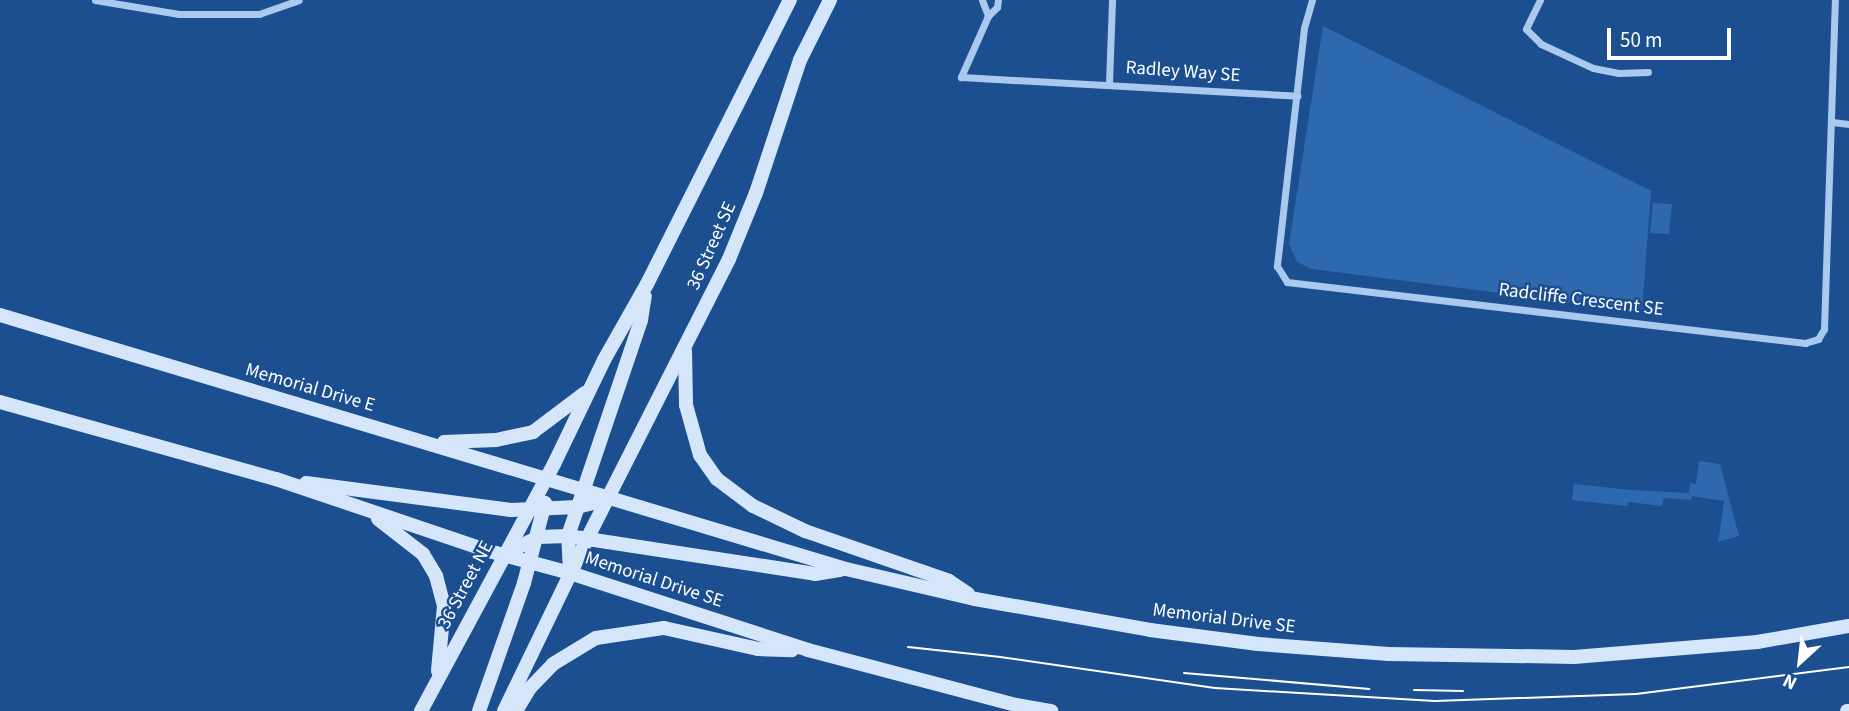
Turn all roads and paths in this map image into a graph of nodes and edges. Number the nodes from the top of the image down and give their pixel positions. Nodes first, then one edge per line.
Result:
1 (95, 0) edge
2 (299, 0) edge
3 (790, 0) edge
4 (830, 0) edge
5 (982, 0) edge
6 (998, 0) edge
7 (1112, 0) edge
8 (1312, 0) edge
9 (1539, 0) edge
10 (1835, 0) edge
11 (988, 16) junction
12 (1648, 72) dead end
13 (1109, 83) junction
14 (1297, 96) junction
15 (1832, 122) junction
16 (1849, 124) edge
17 (647, 284) junction
18 (0, 315) edge
19 (0, 321) edge
20 (41, 328) junction
21 (685, 350) junction
22 (589, 390) junction
23 (0, 402) edge
24 (432, 443) junction
25 (545, 477) junction
26 (276, 479) junction
27 (583, 491) junction
28 (608, 499) junction
29 (577, 508) junction
30 (527, 510) junction
31 (545, 510) junction
32 (368, 511) junction
33 (568, 536) junction
34 (537, 537) junction
35 (587, 538) junction
36 (503, 555) junction
37 (531, 562) junction
38 (846, 569) junction
39 (570, 573) junction
40 (975, 599) junction
41 (1849, 626) edge
42 (808, 650) junction
43 (437, 680) junction
44 (1021, 708) edge
45 (421, 711) edge
46 (479, 711) edge
47 (504, 711) edge
48 (516, 711) edge
49 (1051, 711) edge

1 - 2 street
3 - 17 main road, 36 Street SE
4 - 21 main road, 36 Street SE
5 - 11 street
6 - 11 street
7 - 13 street, Radley Way SE
8 - 14 street, Radcliffe Crescent SE
9 - 12 street
10 - 15 street, Radcliffe Crescent SE
11 - 13 street
13 - 14 street, Radley Way SE
14 - 15 street, Radcliffe Crescent SE
15 - 16 street
17 - 22 main road, 36 Street SE
17 - 27 main road
18 - 20 main road, Memorial Drive E
19 - 20 main road
20 - 24 main road, Memorial Drive E
21 - 28 main road, 36 Street SE
21 - 40 main road
22 - 24 main road
22 - 25 main road, 36 Street SE
23 - 26 main road
24 - 25 main road, Memorial Drive E
25 - 27 main road, Memorial Drive E
25 - 30 main road, 36 Street NE
25 - 31 main road
26 - 30 main road
26 - 32 main road
27 - 28 main road, Memorial Drive E
27 - 29 main road
28 - 29 main road
28 - 35 main road
28 - 38 main road, Memorial Drive SE
29 - 31 main road
29 - 33 main road
30 - 31 main road
30 - 36 main road, 36 Street NE
31 - 34 main road
32 - 36 main road
32 - 43 main road
33 - 34 main road
33 - 35 main road
33 - 39 main road
34 - 36 main road
34 - 37 main road
35 - 38 main road
35 - 39 main road
36 - 37 main road
36 - 43 main road, 36 Street NE
37 - 39 main road
37 - 46 main road
38 - 40 main road, Memorial Drive SE
39 - 42 main road, Memorial Drive SE
39 - 47 main road
40 - 41 main road, Memorial Drive SE
42 - 44 main road, Memorial Drive SE
42 - 48 main road
43 - 45 main road, 36 Street NE
44 - 49 main road, Memorial Drive SE

